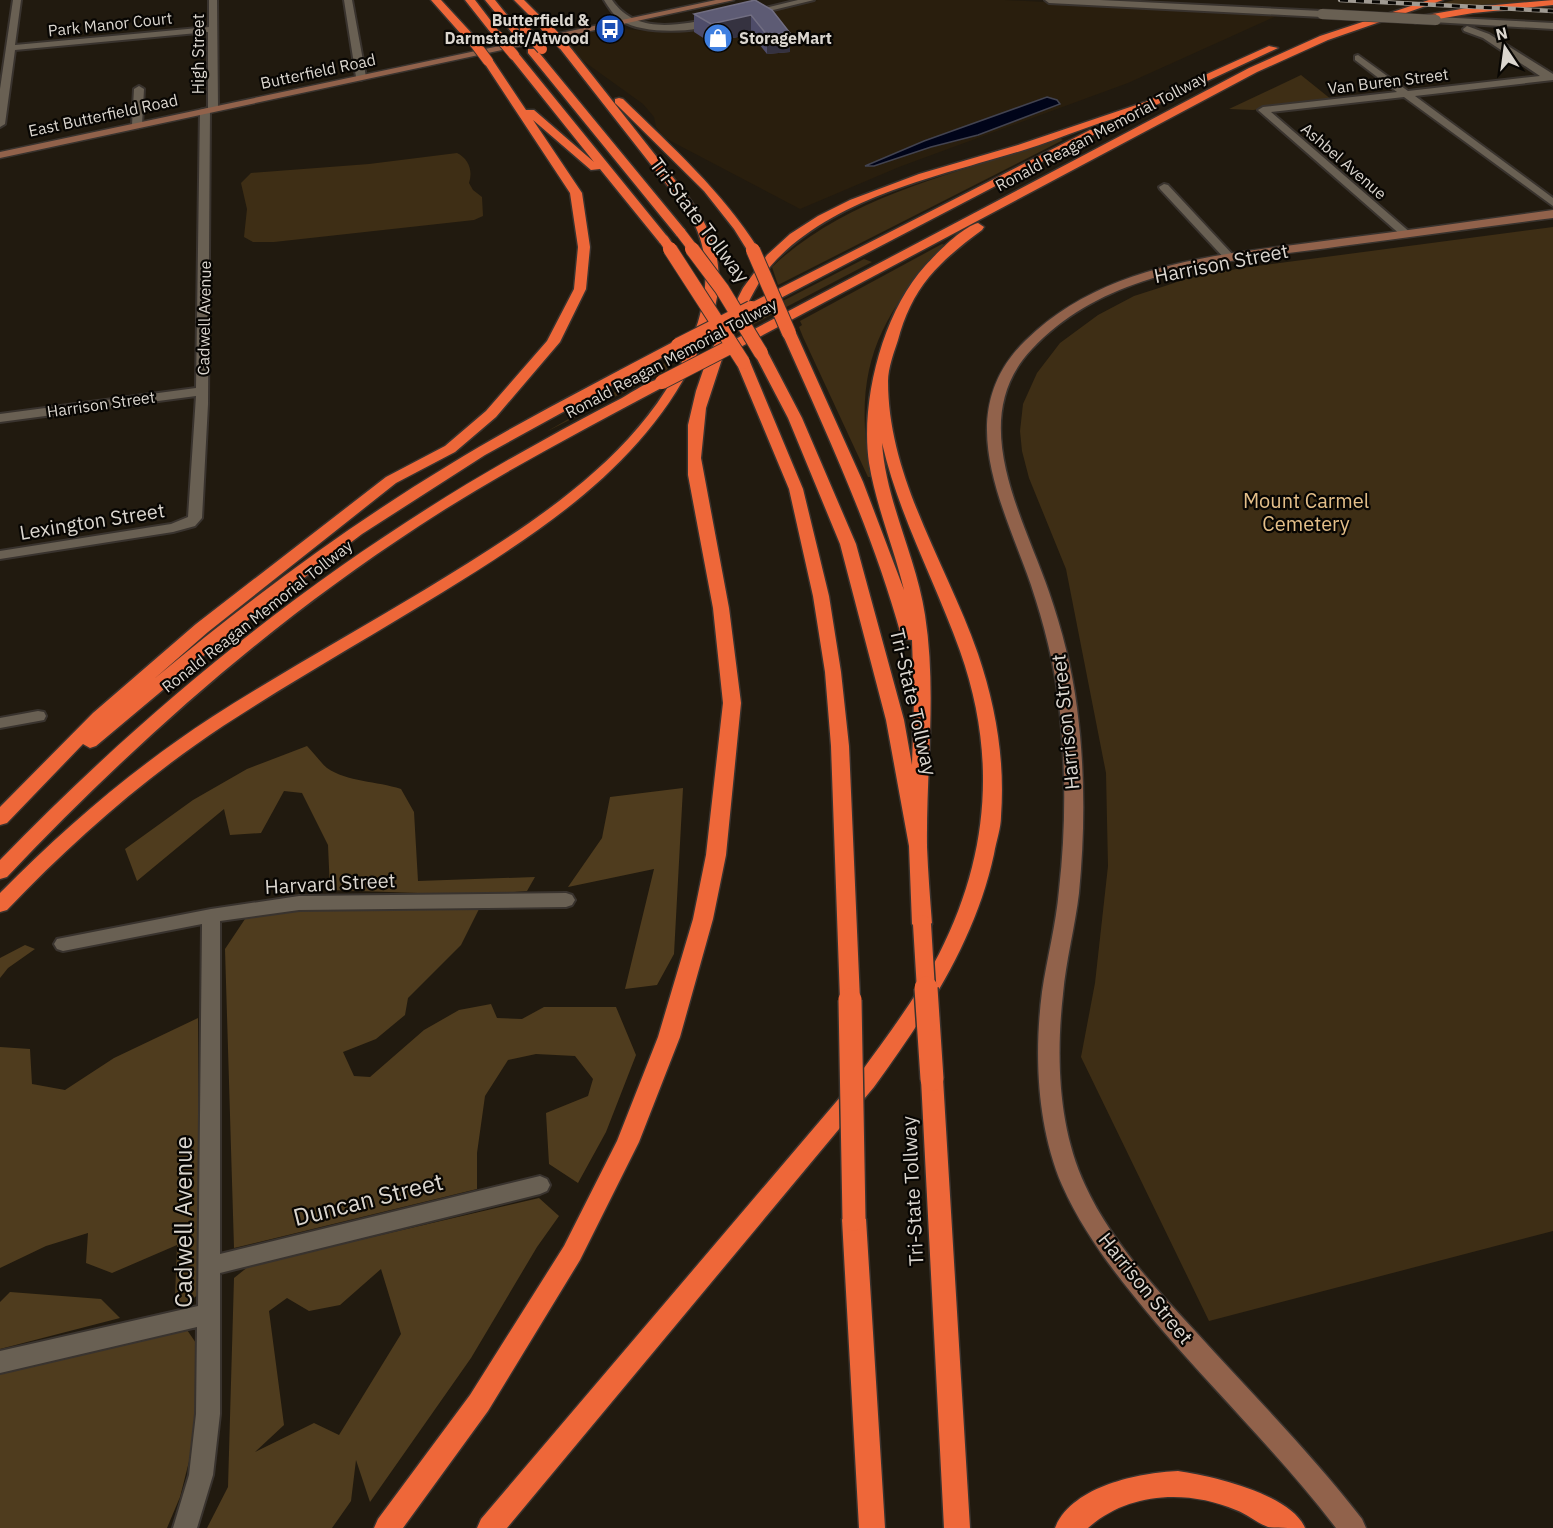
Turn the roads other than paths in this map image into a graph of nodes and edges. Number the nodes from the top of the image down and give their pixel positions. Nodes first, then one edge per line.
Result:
1 (16, 0) edge
2 (213, 0) edge
3 (348, 0) edge
4 (436, 0) edge
5 (470, 0) edge
6 (490, 0) edge
7 (519, 0) edge
8 (608, 0) edge
9 (705, 0) edge
10 (729, 0) edge
11 (810, 0) edge
12 (1049, 0) edge
13 (1411, 0) edge
14 (1438, 0) edge
15 (1553, 2) edge
16 (675, 12) junction
17 (741, 15) edge
18 (729, 18) edge
19 (625, 20) junction
20 (1553, 26) edge
21 (675, 28) junction
22 (213, 29) junction
23 (1467, 29) dead end
24 (562, 44) junction
25 (10, 48) junction
26 (537, 50) junction
27 (1358, 58) dead end
28 (1253, 70) junction
29 (362, 77) junction
30 (1551, 78) edge
31 (139, 89) dead end
32 (580, 90) dead end
33 (1407, 94) junction
34 (513, 97) junction
35 (1147, 105) junction
36 (595, 106) dead end
37 (209, 109) junction
38 (1263, 111) joint
39 (0, 124) edge
40 (137, 125) junction
41 (0, 155) edge
42 (1062, 172) junction
43 (672, 185) junction
44 (1164, 187) dead end
45 (630, 196) junction
46 (1553, 203) edge
47 (1553, 214) edge
48 (1406, 234) junction
49 (1230, 258) junction
50 (881, 380) junction
51 (202, 391) junction
52 (0, 418) edge
53 (190, 524) joint
54 (0, 555) edge
55 (921, 690) junction
56 (38, 716) dead end
57 (0, 723) edge
58 (0, 820) edge
59 (918, 846) junction
60 (0, 872) edge
61 (566, 900) dead end
62 (0, 905) edge
63 (211, 915) junction
64 (63, 944) dead end
65 (540, 1185) dead end
66 (208, 1266) junction
67 (208, 1314) junction
68 (0, 1362) edge
69 (185, 1527) edge
70 (387, 1528) edge
71 (490, 1528) edge
72 (872, 1528) edge
73 (957, 1528) edge
74 (1068, 1528) edge
75 (1292, 1528) edge
76 (1353, 1528) edge

1 - 25 street
2 - 22 street, High Street
3 - 29 street
4 - 34 highway, bridge
5 - 45 highway, Tri-State Tollway, bridge
6 - 26 highway, Tri-State Tollway
7 - 24 highway, bridge
8 - 19 street
9 - 19 main road, Butterfield Road
10 - 16 main road, Butterfield Road
11 - 17 street
12 - 20 street, bridge
13 - 35 highway, Ronald Reagan Memorial Tollway
14 - 28 highway, Ronald Reagan Memorial Tollway
15 - 28 highway
16 - 19 main road, Butterfield Road
16 - 21 main road
18 - 21 street
19 - 21 street
19 - 29 main road, Butterfield Road
22 - 25 street, Park Manor Court
22 - 37 street, High Street
23 - 30 street
24 - 43 highway
24 - 55 highway, bridge
25 - 39 street
26 - 32 highway
26 - 59 highway, Tri-State Tollway, bridge
27 - 33 street
28 - 42 highway, Ronald Reagan Memorial Tollway
29 - 37 main road, Butterfield Road
30 - 33 street, Van Buren Street
31 - 40 street
33 - 38 street, Van Buren Street
33 - 46 street
34 - 45 highway
34 - 58 highway
35 - 58 highway, Ronald Reagan Memorial Tollway, bridge
35 - 70 highway
36 - 43 highway
37 - 40 main road, East Butterfield Road
37 - 51 street, Cadwell Avenue
38 - 48 street, Ashbel Avenue
40 - 41 main road, East Butterfield Road
42 - 50 highway
42 - 60 highway, Ronald Reagan Memorial Tollway, bridge
43 - 62 highway
44 - 49 street
45 - 72 highway, Tri-State Tollway, bridge
47 - 48 main road, Harrison Street
48 - 49 main road, Harrison Street
49 - 76 main road, Harrison Street
50 - 55 highway
50 - 71 highway
51 - 52 street, Harrison Street
51 - 53 street, Cadwell Avenue
53 - 54 street, Lexington Street
55 - 59 highway
56 - 57 street
59 - 73 highway, Tri-State Tollway, bridge
61 - 63 street, Harvard Street
63 - 64 street, Harvard Street
63 - 66 street, Cadwell Avenue
65 - 66 street, Duncan Street
66 - 67 street, Cadwell Avenue
67 - 68 street
67 - 69 street, Cadwell Avenue
74 - 75 highway

